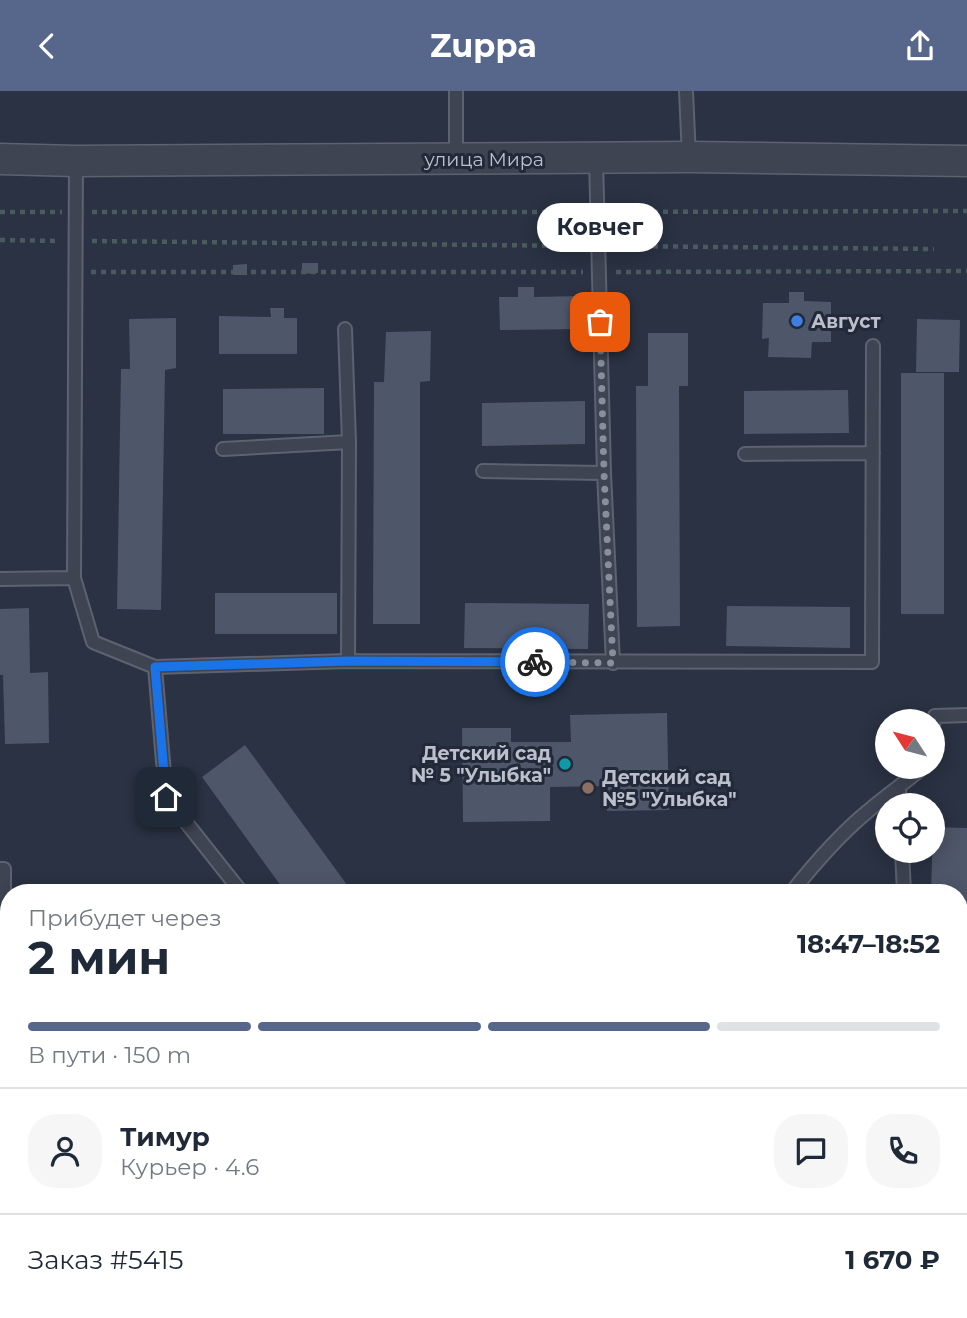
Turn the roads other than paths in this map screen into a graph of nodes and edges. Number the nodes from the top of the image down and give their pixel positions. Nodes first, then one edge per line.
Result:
1 (456, 91) edge
2 (686, 91) edge
3 (689, 157) junction
4 (0, 159) edge
5 (456, 159) junction
6 (596, 159) junction
7 (76, 160) junction
8 (967, 161) edge
9 (345, 329) dead end
10 (873, 346) dead end
11 (349, 442) junction
12 (223, 449) dead end
13 (873, 453) junction
14 (745, 454) dead end
15 (483, 471) dead end
16 (604, 473) junction
17 (74, 578) junction
18 (0, 579) edge
19 (348, 661) junction
20 (613, 663) junction
21 (155, 667) junction
22 (967, 715) edge
23 (945, 716) edge
24 (909, 779) edge
25 (899, 788) junction
26 (899, 793) edge
27 (903, 863) edge
28 (0, 869) edge
29 (4, 884) edge
30 (235, 884) edge
31 (798, 884) edge
32 (904, 884) edge

1 - 5 lane
2 - 3 lane
3 - 6 street, улица Мира
3 - 8 street, улица Мира
4 - 7 street, улица Мира
5 - 6 street, улица Мира
5 - 7 street, улица Мира
6 - 16 lane
7 - 17 lane
9 - 11 lane
10 - 13 lane
11 - 12 lane
11 - 19 lane
13 - 14 lane
13 - 20 lane
15 - 16 lane
16 - 20 lane
17 - 18 lane
17 - 21 lane
19 - 20 lane
19 - 21 lane
21 - 30 lane
22 - 23 lane
24 - 25 lane
25 - 26 lane
25 - 31 lane
27 - 32 lane
28 - 29 lane

